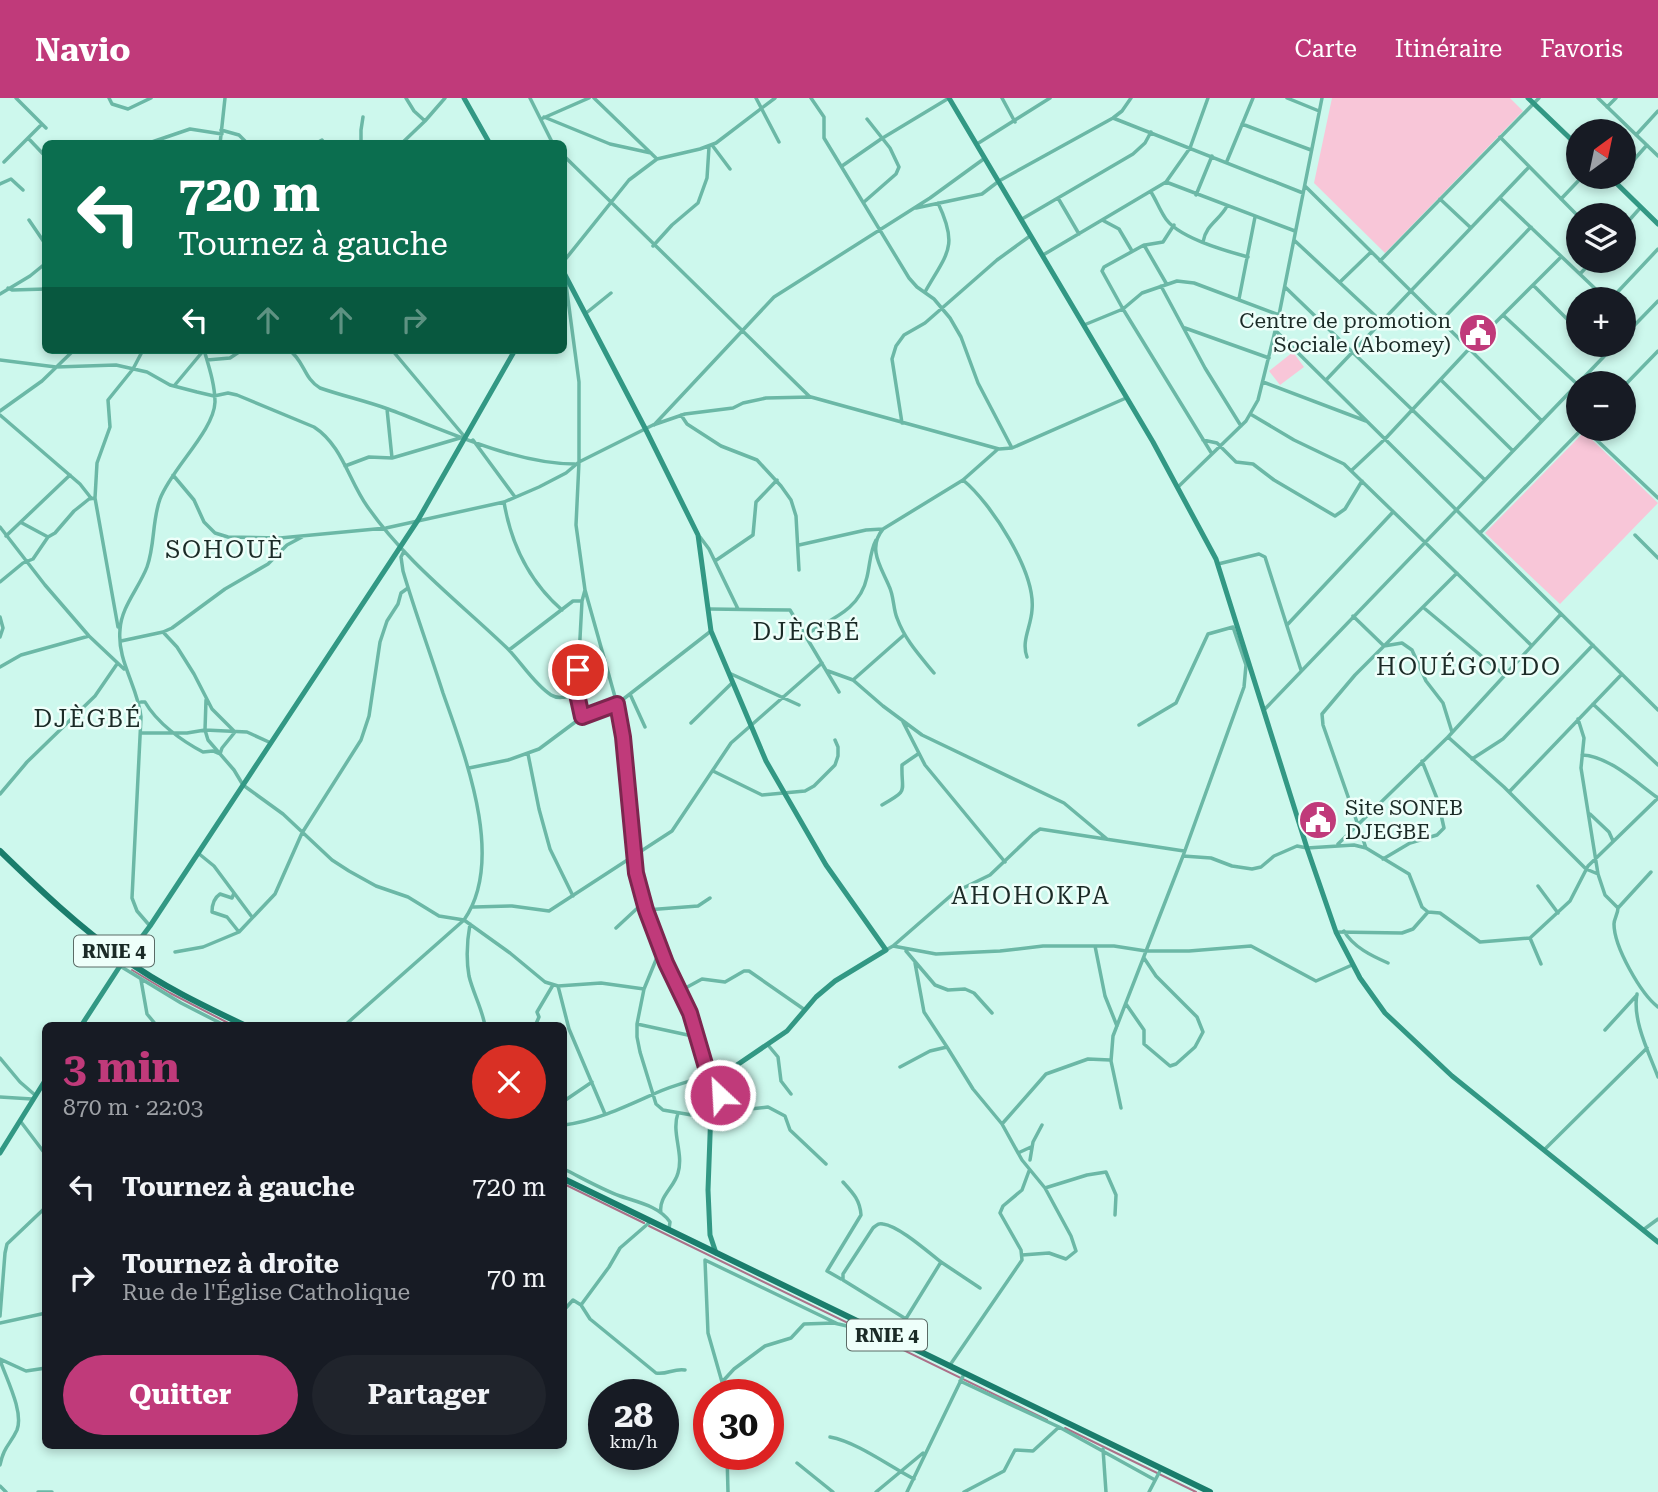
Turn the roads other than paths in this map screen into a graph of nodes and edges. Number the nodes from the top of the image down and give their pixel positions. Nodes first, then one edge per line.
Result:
1 (16, 98) edge
2 (108, 98) edge
3 (151, 98) edge
4 (225, 98) edge
5 (406, 98) edge
6 (445, 98) edge
7 (464, 98) edge
8 (530, 98) edge
9 (592, 98) edge
10 (756, 98) edge
11 (775, 98) edge
12 (811, 98) edge
13 (949, 98) edge
14 (1002, 98) edge
15 (1050, 98) edge
16 (1131, 98) edge
17 (1208, 98) edge
18 (1253, 98) edge
19 (1287, 98) edge
20 (1322, 98) edge
21 (1528, 98) edge
22 (1598, 98) edge
23 (1616, 98) edge
24 (1536, 101) edge
25 (1607, 107) junction
26 (763, 108) junction
27 (1319, 111) junction
28 (1658, 111) edge
29 (363, 117) dead end
30 (543, 118) junction
31 (1113, 118) junction
32 (867, 119) dead end
33 (1619, 119) edge
34 (425, 121) junction
35 (1014, 122) junction
36 (1242, 124) junction
37 (221, 132) junction
38 (1151, 132) junction
39 (1566, 133) edge
40 (1636, 135) joint
41 (1500, 137) junction
42 (28, 138) junction
43 (881, 139) junction
44 (158, 140) edge
45 (220, 140) edge
46 (244, 140) edge
47 (361, 140) edge
48 (407, 140) edge
49 (488, 140) edge
50 (551, 140) edge
51 (779, 142) dead end
52 (976, 144) junction
53 (1647, 145) junction
54 (711, 146) junction
55 (1190, 148) junction
56 (1311, 150) junction
57 (42, 153) edge
58 (652, 153) junction
59 (1212, 156) junction
60 (1658, 156) edge
61 (1636, 157) edge
62 (985, 158) junction
63 (567, 159) edge
64 (657, 159) junction
65 (1227, 161) junction
66 (4, 162) dead end
67 (842, 166) junction
68 (1529, 167) junction
69 (730, 169) dead end
70 (999, 181) junction
71 (1166, 182) junction
72 (0, 184) edge
73 (1305, 186) junction
74 (1571, 189) edge
75 (1624, 189) edge
76 (23, 190) dead end
77 (1151, 192) junction
78 (1303, 193) junction
79 (1196, 195) junction
80 (1058, 198) junction
81 (1500, 198) junction
82 (1440, 199) junction
83 (1561, 199) junction
84 (864, 202) junction
85 (938, 203) junction
86 (610, 204) junction
87 (1566, 204) edge
88 (1227, 206) junction
89 (1641, 207) junction
90 (911, 209) junction
91 (1636, 213) edge
92 (1255, 217) junction
93 (1022, 219) junction
94 (29, 220) dead end
95 (1103, 220) junction
96 (1658, 224) edge
97 (1174, 225) junction
98 (880, 228) junction
99 (1471, 228) junction
100 (1531, 228) junction
101 (1295, 231) junction
102 (1079, 234) junction
103 (1031, 235) junction
104 (42, 239) edge
105 (1294, 240) junction
106 (1203, 242) junction
107 (1145, 245) junction
108 (653, 246) junction
109 (1658, 249) edge
110 (1132, 251) junction
111 (1371, 252) junction
112 (1043, 255) junction
113 (567, 257) edge
114 (1248, 257) junction
115 (1561, 257) junction
116 (1380, 261) junction
117 (42, 266) edge
118 (1580, 274) joint
119 (567, 280) edge
120 (1340, 282) junction
121 (1166, 283) junction
122 (1533, 285) junction
123 (1161, 286) junction
124 (1284, 286) junction
125 (1595, 287) edge
126 (1621, 287) edge
127 (8, 288) junction
128 (42, 289) edge
129 (1411, 291) junction
130 (925, 292) junction
131 (611, 293) dead end
132 (0, 294) edge
133 (567, 296) edge
134 (1239, 299) junction
135 (1658, 301) edge
136 (943, 309) junction
137 (1123, 309) junction
138 (585, 314) junction
139 (1279, 315) junction
140 (1503, 315) junction
141 (1566, 318) edge
142 (1441, 321) junction
143 (1382, 322) junction
144 (1636, 324) edge
145 (1084, 325) junction
146 (1183, 327) junction
147 (741, 330) junction
148 (1275, 330) junction
149 (1469, 349) junction
150 (1658, 351) edge
151 (1353, 352) junction
152 (70, 354) edge
153 (142, 354) edge
154 (201, 354) edge
155 (205, 354) edge
156 (236, 354) edge
157 (293, 354) edge
158 (396, 354) edge
159 (513, 354) edge
160 (1603, 357) edge
161 (1269, 358) junction
162 (0, 360) edge
163 (207, 360) junction
164 (56, 367) junction
165 (133, 369) junction
166 (1590, 371) edge
167 (1566, 374) edge
168 (1636, 374) edge
169 (1326, 380) junction
170 (1441, 380) junction
171 (1263, 383) junction
172 (174, 386) junction
173 (214, 396) junction
174 (1566, 396) edge
175 (811, 397) junction
176 (1126, 398) junction
177 (387, 409) junction
178 (1413, 409) junction
179 (0, 413) edge
180 (681, 415) junction
181 (1251, 415) junction
182 (1367, 421) junction
183 (1542, 421) junction
184 (902, 423) junction
185 (653, 425) junction
186 (1241, 426) junction
187 (646, 430) junction
188 (464, 438) junction
189 (1385, 439) junction
190 (473, 440) junction
191 (1202, 440) junction
192 (1572, 441) edge
193 (1597, 441) edge
194 (1220, 446) junction
195 (1012, 448) junction
196 (999, 449) junction
197 (1513, 451) junction
198 (1212, 454) junction
199 (392, 458) junction
200 (577, 463) junction
201 (345, 466) junction
202 (1352, 470) junction
203 (70, 475) junction
204 (173, 475) junction
205 (777, 480) junction
206 (963, 480) junction
207 (1485, 480) junction
208 (1362, 481) junction
209 (1178, 487) junction
210 (515, 497) junction
211 (93, 498) junction
212 (1658, 498) edge
213 (504, 502) junction
214 (1456, 509) junction
215 (1393, 512) junction
216 (418, 520) junction
217 (21, 522) junction
218 (0, 527) edge
219 (386, 528) junction
220 (883, 529) junction
221 (1480, 533) junction
222 (698, 535) junction
223 (1635, 535) dead end
224 (6, 536) junction
225 (304, 536) junction
226 (48, 537) junction
227 (877, 539) junction
228 (1424, 542) junction
229 (799, 545) junction
230 (402, 550) junction
231 (1658, 558) edge
232 (26, 561) junction
233 (715, 561) junction
234 (1218, 564) junction
235 (799, 570) dead end
236 (1457, 573) junction
237 (0, 582) edge
238 (408, 588) junction
239 (584, 590) junction
240 (582, 601) junction
241 (1424, 608) junction
242 (707, 609) junction
243 (738, 609) junction
244 (562, 610) junction
245 (1561, 614) junction
246 (1353, 616) junction
247 (0, 617) edge
248 (1288, 624) junction
249 (1236, 626) junction
250 (711, 631) junction
251 (163, 632) junction
252 (119, 633) junction
253 (805, 635) junction
254 (904, 635) junction
255 (89, 636) junction
256 (0, 637) edge
257 (121, 641) junction
258 (1531, 645) junction
259 (1593, 645) junction
260 (1384, 646) junction
261 (509, 650) junction
262 (1027, 657) dead end
263 (821, 663) junction
264 (117, 664) junction
265 (0, 667) edge
266 (126, 670) junction
267 (1301, 670) junction
268 (826, 671) junction
269 (727, 672) junction
270 (934, 673) dead end
271 (1503, 674) junction
272 (1622, 674) junction
273 (853, 680) junction
274 (732, 682) junction
275 (1256, 684) junction
276 (1244, 687) junction
277 (839, 692) dead end
278 (577, 694) junction
279 (630, 694) junction
280 (782, 697) junction
281 (206, 700) junction
282 (140, 702) junction
283 (617, 704) junction
284 (799, 705) dead end
285 (1593, 705) junction
286 (1657, 707) edge
287 (1264, 709) junction
288 (582, 717) junction
289 (1578, 719) junction
290 (902, 720) junction
291 (691, 723) dead end
292 (751, 725) junction
293 (1139, 725) dead end
294 (645, 727) dead end
295 (205, 730) junction
296 (235, 732) junction
297 (1452, 732) junction
298 (141, 733) junction
299 (172, 733) junction
300 (187, 733) junction
301 (1448, 737) junction
302 (835, 740) dead end
303 (188, 741) junction
304 (271, 744) junction
305 (218, 753) junction
306 (528, 754) junction
307 (918, 754) junction
308 (1582, 755) junction
309 (1472, 759) junction
310 (1422, 761) junction
311 (1658, 765) edge
312 (469, 768) junction
313 (713, 771) junction
314 (243, 785) junction
315 (1509, 792) junction
316 (783, 793) junction
317 (0, 794) edge
318 (1658, 798) edge
319 (882, 805) dead end
320 (1589, 812) junction
321 (1358, 823) junction
322 (302, 833) junction
323 (1108, 840) junction
324 (1613, 841) junction
325 (1336, 846) junction
326 (1307, 848) junction
327 (1366, 848) junction
328 (0, 851) edge
329 (198, 853) junction
330 (1184, 853) junction
331 (633, 856) junction
332 (1383, 859) junction
333 (1595, 861) junction
334 (1004, 862) junction
335 (1586, 869) junction
336 (1651, 872) dead end
337 (1598, 874) junction
338 (1538, 886) dead end
339 (234, 893) junction
340 (573, 896) junction
341 (710, 898) dead end
342 (644, 902) junction
343 (473, 907) junction
344 (1618, 908) junction
345 (646, 910) junction
346 (1427, 912) junction
347 (1558, 913) junction
348 (252, 918) junction
349 (464, 920) junction
350 (470, 924) junction
351 (150, 926) junction
352 (616, 928) dead end
353 (239, 932) junction
354 (1336, 932) junction
355 (1344, 932) junction
356 (1531, 938) junction
357 (893, 946) junction
358 (1095, 946) junction
359 (905, 949) junction
360 (660, 950) junction
361 (886, 950) junction
362 (1146, 951) junction
363 (175, 952) dead end
364 (1144, 958) junction
365 (914, 961) junction
366 (123, 963) junction
367 (1388, 963) dead end
368 (1541, 964) dead end
369 (1352, 965) junction
370 (141, 980) junction
371 (556, 986) junction
372 (644, 989) junction
373 (680, 991) junction
374 (1639, 992) junction
375 (183, 1000) junction
376 (1126, 1004) junction
377 (1658, 1007) edge
378 (805, 1010) junction
379 (992, 1013) dead end
380 (84, 1022) edge
381 (154, 1022) edge
382 (219, 1022) edge
383 (236, 1022) edge
384 (349, 1022) edge
385 (484, 1022) edge
386 (537, 1022) edge
387 (567, 1022) edge
388 (567, 1023) edge
389 (637, 1024) junction
390 (1117, 1026) junction
391 (1605, 1030) dead end
392 (697, 1037) junction
393 (768, 1045) junction
394 (947, 1047) junction
395 (1647, 1048) junction
396 (0, 1058) edge
397 (1111, 1060) junction
398 (900, 1067) dead end
399 (709, 1076) junction
400 (1658, 1077) edge
401 (592, 1082) junction
402 (712, 1085) junction
403 (42, 1087) edge
404 (654, 1094) junction
405 (791, 1094) dead end
406 (0, 1097) edge
407 (34, 1097) junction
408 (567, 1099) edge
409 (1121, 1108) dead end
410 (678, 1113) junction
411 (605, 1114) junction
412 (709, 1118) junction
413 (20, 1120) junction
414 (567, 1124) edge
415 (1002, 1124) junction
416 (1042, 1125) dead end
417 (1033, 1145) junction
418 (42, 1150) edge
419 (1544, 1150) junction
420 (0, 1153) edge
421 (1018, 1153) junction
422 (1030, 1160) dead end
423 (826, 1164) dead end
424 (567, 1170) edge
425 (1030, 1170) junction
426 (567, 1181) edge
427 (843, 1182) dead end
428 (1045, 1188) junction
429 (42, 1211) edge
430 (661, 1213) junction
431 (1115, 1215) dead end
432 (1658, 1219) edge
433 (648, 1224) junction
434 (1643, 1230) junction
435 (668, 1231) junction
436 (1658, 1242) edge
437 (716, 1253) junction
438 (1022, 1255) junction
439 (941, 1262) junction
440 (843, 1280) junction
441 (980, 1288) dead end
442 (581, 1305) junction
443 (567, 1307) edge
444 (42, 1314) edge
445 (0, 1316) edge
446 (854, 1318) junction
447 (905, 1319) junction
448 (0, 1323) edge
449 (838, 1324) junction
450 (894, 1338) junction
451 (0, 1359) edge
452 (950, 1365) junction
453 (42, 1369) edge
454 (685, 1370) dead end
455 (965, 1372) junction
456 (721, 1379) edge
457 (725, 1379) edge
458 (960, 1381) junction
459 (1059, 1427) junction
460 (830, 1437) dead end
461 (1106, 1441) junction
462 (7, 1443) junction
463 (0, 1447) edge
464 (1103, 1449) junction
465 (925, 1452) junction
466 (797, 1463) dead end
467 (0, 1465) edge
468 (1161, 1468) junction
469 (727, 1470) edge
470 (900, 1472) junction
471 (914, 1479) junction
472 (1155, 1480) junction
473 (0, 1486) edge
474 (6, 1492) edge
475 (38, 1492) edge
476 (50, 1492) edge
477 (728, 1492) edge
478 (833, 1492) edge
479 (876, 1492) edge
480 (907, 1492) edge
481 (964, 1492) edge
482 (1105, 1492) edge
483 (1149, 1492) edge
484 (1210, 1492) edge

1 - 42 street
2 - 3 street
4 - 37 street
5 - 34 street
6 - 34 street
7 - 49 street
8 - 30 street
9 - 30 street
9 - 58 street
10 - 26 street
11 - 26 street
12 - 67 street
13 - 43 street
13 - 52 street
14 - 35 street
15 - 35 street
16 - 31 street
17 - 55 street
18 - 36 street
19 - 27 street
20 - 27 street
21 - 24 street
22 - 25 street
23 - 25 street
24 - 39 street
24 - 41 street
25 - 33 street
26 - 51 street
26 - 54 street
27 - 56 street
28 - 40 street
29 - 47 street
30 - 50 street
30 - 58 street
31 - 38 street
31 - 70 street
32 - 43 street
34 - 48 street
35 - 52 street
36 - 56 street
36 - 65 street
37 - 44 street
37 - 45 street
37 - 46 street
38 - 55 street
38 - 80 street
40 - 53 street
41 - 68 street
41 - 82 street
42 - 57 street
42 - 66 street
43 - 67 street
43 - 84 street
52 - 62 street
53 - 60 street
53 - 61 street
54 - 64 street
54 - 69 street
54 - 108 street
55 - 59 street
55 - 71 street
56 - 73 street
58 - 64 street
59 - 65 street
59 - 79 street
62 - 70 street
62 - 90 street
63 - 86 street
64 - 86 street
65 - 78 street
67 - 84 street
68 - 81 street
68 - 83 street
70 - 85 street
70 - 93 street
71 - 77 street
71 - 79 street
72 - 76 street
73 - 78 street
73 - 111 street
74 - 83 street
75 - 89 street
77 - 95 street
77 - 97 street
78 - 101 street
79 - 88 street
80 - 93 street
80 - 102 street
81 - 99 street
81 - 100 street
82 - 99 street
82 - 116 street
83 - 87 street
84 - 98 street
85 - 90 street
85 - 130 street
86 - 108 street
86 - 113 street
88 - 92 street
88 - 106 street
89 - 91 street
89 - 96 street
90 - 98 street
92 - 101 street
92 - 114 street
93 - 103 street
94 - 104 street
95 - 102 street
95 - 110 street
97 - 106 street
97 - 107 street
98 - 130 street
98 - 147 street
99 - 129 street
100 - 115 street
100 - 142 street
101 - 105 street
102 - 112 street
103 - 112 street
103 - 136 street
105 - 120 street
105 - 124 street
106 - 114 street
107 - 110 street
107 - 121 street
108 - 147 street
109 - 126 street
110 - 137 street
111 - 116 street
111 - 120 street
112 - 145 street
114 - 134 street
115 - 118 street
115 - 122 street
116 - 129 street
117 - 127 street
118 - 125 street
119 - 138 street
120 - 143 street
121 - 123 street
121 - 134 street
122 - 140 street
122 - 141 street
123 - 137 street
123 - 146 street
124 - 139 street
124 - 151 street
127 - 128 street
127 - 132 street
129 - 142 street
129 - 143 street
130 - 136 street
131 - 138 street
133 - 200 street
134 - 139 street
135 - 144 street
136 - 184 street
136 - 195 street
137 - 145 street
137 - 191 street
138 - 187 street
139 - 148 street
140 - 149 street
140 - 167 street
142 - 149 street
143 - 151 street
145 - 176 street
146 - 161 street
146 - 186 street
147 - 175 street
147 - 185 street
148 - 161 street
148 - 169 street
149 - 170 street
149 - 183 street
150 - 168 street
151 - 169 street
151 - 178 street
152 - 164 street
153 - 165 street
154 - 172 street
155 - 163 street
156 - 163 street
157 - 177 street
158 - 188 street
159 - 188 street
160 - 166 street
161 - 171 street
162 - 164 street
163 - 173 street
164 - 165 street
164 - 179 street
165 - 172 street
165 - 211 street
169 - 182 street
170 - 178 street
170 - 197 street
171 - 181 street
171 - 182 street
172 - 173 street
173 - 201 street
173 - 204 street
174 - 183 street
175 - 180 street
175 - 184 street
176 - 195 street
176 - 209 street
177 - 188 street
177 - 199 street
178 - 189 street
178 - 207 street
179 - 203 street
180 - 185 street
180 - 205 street
181 - 186 street
181 - 202 street
182 - 189 street
183 - 197 street
184 - 196 street
185 - 187 street
186 - 194 street
187 - 200 street
187 - 222 street
188 - 190 street
188 - 199 street
188 - 216 street
189 - 202 street
189 - 214 street
190 - 200 street
190 - 210 street
191 - 194 street
191 - 198 street
192 - 221 street
193 - 212 street
194 - 198 street
194 - 208 street
195 - 196 street
196 - 206 street
197 - 207 street
198 - 209 street
199 - 201 street
200 - 210 street
200 - 239 street
201 - 219 street
202 - 208 street
203 - 211 street
203 - 217 street
204 - 225 street
204 - 252 street
205 - 229 street
205 - 233 street
206 - 220 street
206 - 262 street
207 - 214 street
208 - 215 street
209 - 234 street
210 - 213 street
211 - 226 street
211 - 252 street
213 - 216 street
213 - 244 street
214 - 221 street
214 - 228 street
215 - 228 street
215 - 248 street
216 - 219 street
216 - 230 street
217 - 224 street
217 - 226 street
218 - 224 street
219 - 225 street
219 - 230 street
220 - 227 street
220 - 229 street
221 - 245 street
222 - 233 street
222 - 242 street
223 - 231 street
224 - 232 street
225 - 251 street
226 - 232 street
227 - 253 street
227 - 254 street
228 - 236 street
228 - 246 street
229 - 235 street
230 - 238 street
230 - 261 street
230 - 304 street
232 - 237 street
232 - 255 street
233 - 243 street
234 - 248 street
234 - 249 street
236 - 241 street
236 - 258 street
238 - 312 street
238 - 322 street
239 - 240 street
239 - 283 street
240 - 244 street
240 - 278 street
241 - 260 street
241 - 271 street
242 - 243 street
242 - 250 street
243 - 253 street
244 - 261 street
245 - 258 street
245 - 259 street
246 - 260 street
246 - 267 street
247 - 256 street
248 - 267 street
249 - 275 street
249 - 276 street
249 - 293 street
250 - 269 street
250 - 279 street
251 - 257 street
251 - 281 street
252 - 257 street
253 - 263 street
254 - 270 street
254 - 273 street
255 - 264 street
255 - 265 street
257 - 266 street
258 - 271 street
259 - 272 street
259 - 309 street
260 - 297 street
260 - 321 street
261 - 278 street
263 - 268 street
263 - 280 street
264 - 266 street
264 - 317 street
266 - 282 street
267 - 287 street
268 - 273 street
268 - 277 street
269 - 274 street
269 - 280 street
271 - 297 street
272 - 285 street
272 - 286 street
273 - 290 street
274 - 291 street
274 - 292 street
275 - 276 street
275 - 287 street
276 - 330 street
278 - 288 street
279 - 283 street
279 - 294 street
280 - 284 street
280 - 292 street
281 - 295 street
281 - 296 street
282 - 298 street
282 - 299 street
283 - 288 street
283 - 331 street
285 - 289 street
285 - 311 street
287 - 326 street
288 - 306 street
289 - 308 street
289 - 315 street
290 - 307 street
290 - 323 street
292 - 313 street
292 - 316 street
295 - 296 street
295 - 300 street
295 - 305 street
296 - 304 street
296 - 305 street
297 - 301 street
298 - 299 street
298 - 351 street
299 - 300 street
299 - 303 street
300 - 303 street
301 - 309 street
301 - 310 street
302 - 316 street
303 - 305 street
304 - 314 street
305 - 314 street
306 - 312 street
306 - 340 street
307 - 319 street
307 - 334 street
308 - 318 street
308 - 320 street
309 - 315 street
310 - 321 street
310 - 332 street
312 - 343 street
313 - 316 street
313 - 331 street
314 - 322 street
314 - 329 street
315 - 335 street
316 - 361 street
318 - 324 street
320 - 324 street
320 - 333 street
321 - 325 street
321 - 327 street
322 - 348 street
322 - 349 street
323 - 330 street
323 - 334 street
324 - 333 street
325 - 326 street
325 - 327 street
326 - 330 street
326 - 354 street
327 - 332 street
328 - 366 main road, RNIE 4
329 - 339 street
329 - 351 street
330 - 362 street
331 - 340 street
331 - 342 street
332 - 346 street
333 - 335 street
333 - 337 street
334 - 357 street
335 - 337 street
335 - 347 street
336 - 344 street
337 - 344 street
338 - 347 street
339 - 348 street
339 - 353 street
340 - 343 street
341 - 345 street
342 - 345 street
342 - 352 street
343 - 349 street
344 - 374 street
345 - 360 street
346 - 355 street
346 - 356 street
347 - 356 street
348 - 353 street
349 - 350 street
349 - 384 street
350 - 371 street
350 - 385 street
351 - 366 street
353 - 363 street
354 - 355 street
354 - 369 street
355 - 367 street
356 - 368 street
357 - 359 street
357 - 361 street
358 - 359 street
358 - 362 street
358 - 390 street
359 - 365 street
360 - 372 street
360 - 373 street
361 - 378 street
362 - 364 street
362 - 369 street
364 - 376 street
364 - 376 street
365 - 379 street
365 - 394 street
366 - 370 street
366 - 375 main road, RNIE 4
366 - 380 street
369 - 419 street
370 - 375 street
370 - 381 street
371 - 372 street
371 - 386 street
371 - 387 street
372 - 389 street
373 - 378 street
373 - 392 street
374 - 377 street
374 - 391 street
374 - 395 street
375 - 382 street
375 - 383 main road, RNIE 4
376 - 390 street
378 - 393 street
388 - 401 street
389 - 392 street
389 - 404 street
390 - 397 street
392 - 399 street
393 - 402 street
393 - 405 street
394 - 398 street
394 - 415 street
395 - 400 street
395 - 419 street
396 - 407 street
397 - 409 street
397 - 415 street
399 - 402 street
399 - 404 street
401 - 408 street
401 - 411 street
402 - 412 street
402 - 423 street
403 - 407 street
404 - 410 street
404 - 411 street
406 - 407 street
407 - 413 street
410 - 412 street
410 - 430 street
411 - 414 street
412 - 437 street
413 - 418 street
413 - 420 street
415 - 421 street
416 - 417 street
417 - 421 street
417 - 422 street
419 - 434 street
421 - 425 street
424 - 430 street
425 - 428 street
425 - 438 street
426 - 433 main road, RNIE 4
427 - 440 street
428 - 431 street
428 - 438 street
429 - 445 street
430 - 435 street
432 - 434 street
433 - 435 main road, RNIE 4
433 - 442 street
434 - 436 street
435 - 437 main road, RNIE 4
437 - 446 main road, RNIE 4
438 - 452 street
439 - 440 street
439 - 441 street
439 - 447 street
440 - 447 street
442 - 443 street
442 - 454 street
444 - 448 street
446 - 449 street
446 - 450 main road, RNIE 4
447 - 450 street
449 - 456 street
449 - 457 street
450 - 452 main road, RNIE 4
451 - 453 street
451 - 462 street
452 - 455 main road, RNIE 4
455 - 458 street
455 - 461 main road, RNIE 4
458 - 459 street
458 - 465 street
459 - 464 street
459 - 481 street
460 - 470 street
461 - 464 street
461 - 468 main road, RNIE 4
462 - 463 street
462 - 467 street
464 - 472 street
464 - 482 street
465 - 470 street
465 - 471 street
466 - 478 street
468 - 472 street
468 - 484 main road, RNIE 4
469 - 477 street
470 - 471 street
470 - 479 street
471 - 480 street
472 - 483 street
473 - 474 street
475 - 476 street

